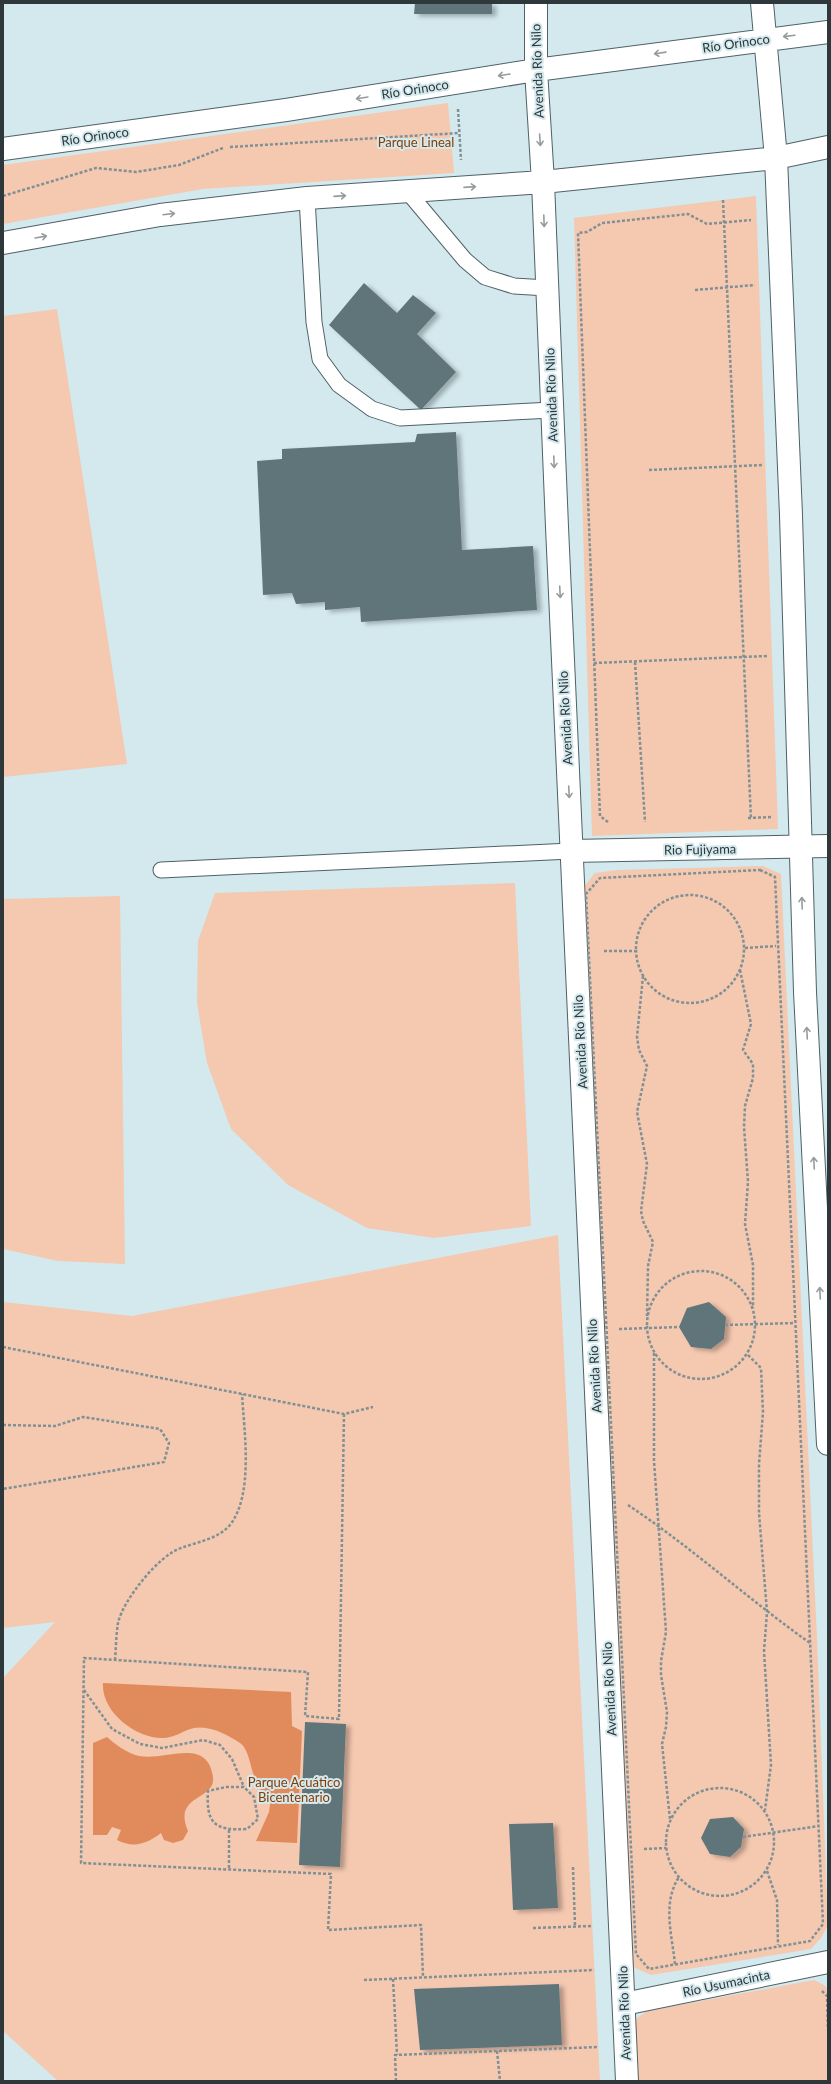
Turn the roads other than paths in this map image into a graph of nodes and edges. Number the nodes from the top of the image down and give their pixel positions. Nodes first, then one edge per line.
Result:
1 (536, 3) edge
2 (762, 3) edge
3 (828, 32) edge
4 (766, 39) junction
5 (536, 70) junction
6 (828, 147) edge
7 (3, 149) edge
8 (776, 158) junction
9 (543, 182) junction
10 (407, 191) junction
11 (307, 198) junction
12 (3, 243) edge
13 (547, 288) junction
14 (552, 410) junction
15 (828, 846) edge
16 (800, 847) junction
17 (571, 852) junction
18 (161, 870) dead end
19 (828, 1444) edge
20 (828, 1962) edge
21 (624, 2004) junction
22 (627, 2081) edge

1 - 5 street, Avenida Río Nilo
2 - 4 street
3 -> 4 street, Río Orinoco
4 -> 5 street, Río Orinoco
4 - 8 street
5 -> 7 street, Río Orinoco
5 -> 9 street, Avenida Río Nilo
6 - 8 street
8 - 9 street
8 - 16 street
10 -> 9 street
9 -> 13 street, Avenida Río Nilo
11 -> 10 street
10 - 13 lane
12 -> 11 street
11 - 14 lane
13 - 14 street, Avenida Río Nilo
14 -> 17 street, Avenida Río Nilo
15 - 16 street, Rio Fujiyama
16 - 17 street, Rio Fujiyama
19 -> 16 street
17 - 18 lane
17 - 21 street, Avenida Río Nilo
20 - 21 street, Río Usumacinta
21 - 22 street, Avenida Río Nilo

